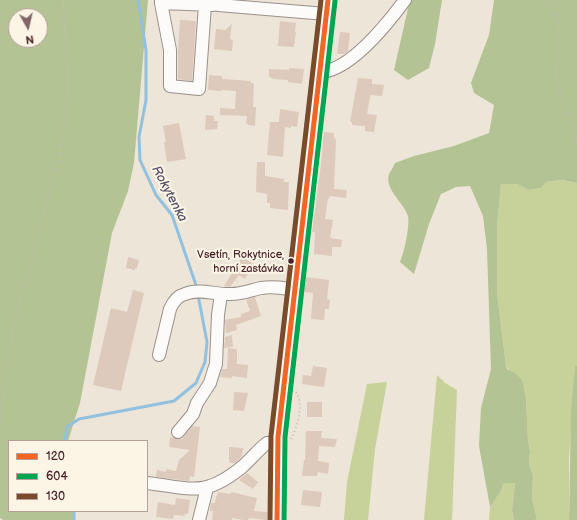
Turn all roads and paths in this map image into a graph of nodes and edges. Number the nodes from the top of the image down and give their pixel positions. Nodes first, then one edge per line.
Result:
1 (63, 0) edge
2 (405, 0) edge
3 (549, 0) edge
4 (161, 2) edge
5 (218, 3) edge
6 (205, 5) junction
7 (276, 5) edge
8 (327, 7) edge
9 (320, 72) junction
10 (577, 142) edge
11 (295, 290) junction
12 (221, 294) junction
13 (159, 355) dead end
14 (0, 422) edge
15 (178, 432) dead end
16 (278, 443) junction
17 (148, 483) edge
18 (207, 488) junction
19 (199, 520) edge
20 (277, 520) edge

1 - 14 path
2 - 9 street
3 - 10 path
4 - 6 street
4 - 6 street
5 - 6 street
5 - 7 street
7 - 8 street
8 - 9 main road
9 - 11 main road
11 - 12 street
11 - 16 main road
12 - 13 street
12 - 15 street
16 - 18 street
16 - 20 main road
17 - 18 street
18 - 19 street

